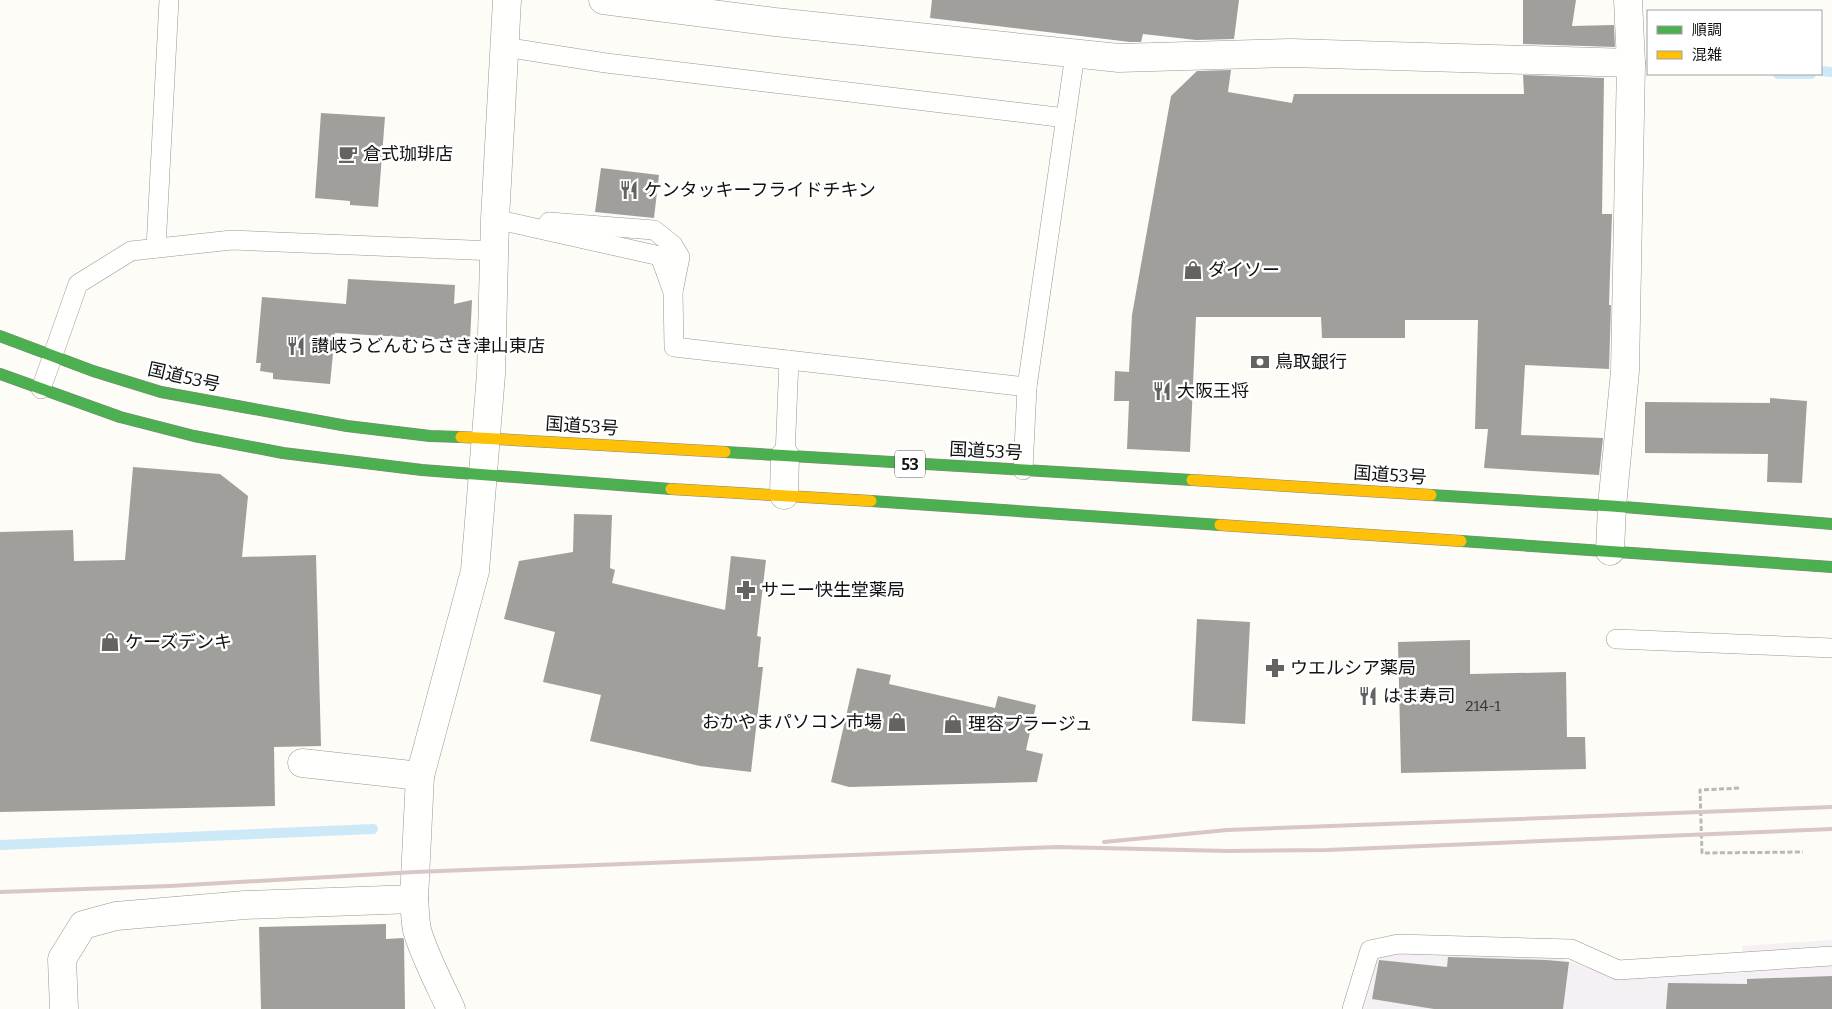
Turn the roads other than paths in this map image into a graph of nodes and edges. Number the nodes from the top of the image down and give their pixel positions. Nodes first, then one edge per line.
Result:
1 (169, 0) edge
2 (507, 0) edge
3 (602, 0) edge
4 (1628, 0) edge
5 (504, 46) junction
6 (1076, 54) junction
7 (1631, 63) junction
8 (1066, 118) junction
9 (495, 219) junction
10 (156, 248) junction
11 (495, 251) junction
12 (0, 336) edge
13 (53, 356) junction
14 (789, 360) junction
15 (0, 374) edge
16 (1027, 387) junction
17 (41, 389) junction
18 (487, 438) junction
19 (785, 456) junction
20 (1024, 470) junction
21 (483, 474) junction
22 (784, 495) junction
23 (1612, 506) junction
24 (1832, 524) edge
25 (1610, 551) junction
26 (1832, 567) edge
27 (1616, 639) dead end
28 (1832, 648) edge
29 (302, 763) dead end
30 (420, 776) junction
31 (414, 899) junction
32 (1832, 956) edge
33 (64, 1009) edge
34 (451, 1009) edge
35 (1352, 1009) edge

1 - 10 lane
2 - 5 street
3 - 6 street
4 - 7 street
5 - 8 lane
5 - 9 street
6 - 7 street
6 - 8 lane
7 - 23 street
8 - 16 lane
9 - 11 street
9 - 14 lane
10 - 11 lane
10 - 13 lane
11 - 18 street
12 - 13 highway, 国道53号 / 53
13 - 17 lane
13 - 18 highway, 国道53号 / 53
14 - 16 lane
14 - 19 lane
15 - 17 highway, 53
16 - 20 lane
17 - 21 highway, 53
18 - 19 highway, 国道53号 / 53
18 - 21 street
19 - 20 highway, 国道53号 / 53
19 - 22 street
20 - 23 highway, 国道53号 / 53
21 - 22 highway, 53
21 - 30 street
22 - 25 highway, 53
23 - 24 highway, 国道53号 / 53
23 - 25 street
25 - 26 highway, 53
27 - 28 lane
29 - 30 street
30 - 31 street
31 - 33 street
31 - 34 street
32 - 35 lane

